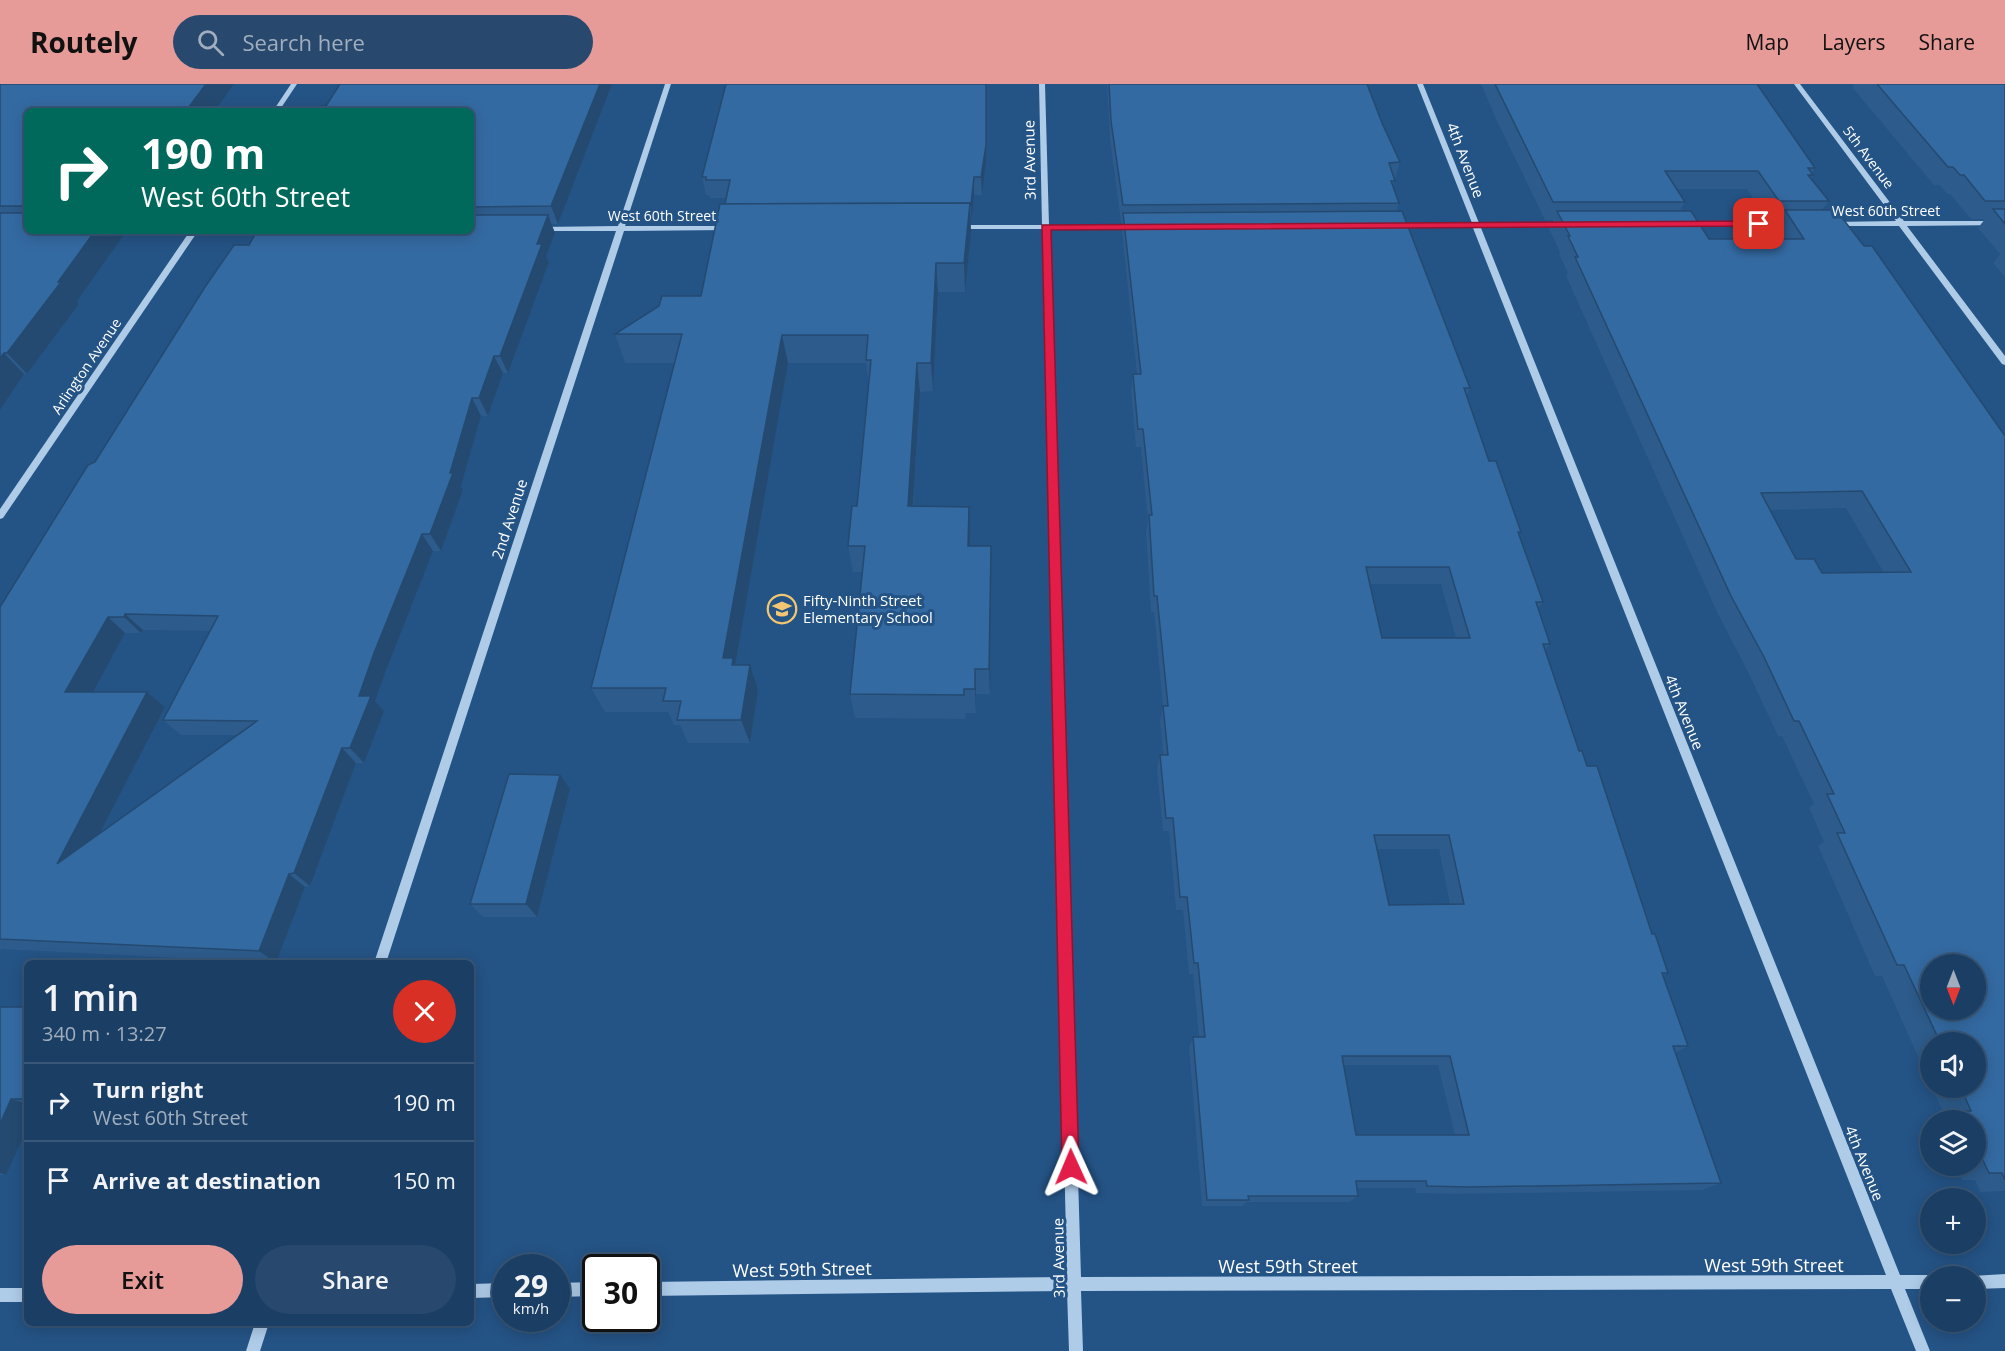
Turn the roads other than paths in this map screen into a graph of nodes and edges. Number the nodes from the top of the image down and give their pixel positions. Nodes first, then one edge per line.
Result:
1 (294, 84) edge
2 (668, 84) edge
3 (1042, 84) edge
4 (1420, 84) edge
5 (1797, 84) edge
6 (278, 108) edge
7 (2005, 223) edge
8 (1795, 224) edge
9 (1819, 224) edge
10 (1902, 224) junction
11 (1475, 225) junction
12 (1570, 225) edge
13 (1676, 225) edge
14 (1391, 226) edge
15 (952, 227) edge
16 (1046, 227) junction
17 (1141, 227) edge
18 (740, 228) edge
19 (529, 229) edge
20 (622, 229) junction
21 (193, 234) edge
22 (2005, 362) edge
23 (0, 516) edge
24 (381, 960) edge
25 (2005, 1281) edge
26 (1920, 1282) edge
27 (1986, 1282) edge
28 (1897, 1283) junction
29 (1074, 1284) junction
30 (660, 1289) edge
31 (492, 1290) edge
32 (474, 1291) edge
33 (0, 1295) edge
34 (24, 1295) edge
35 (261, 1326) edge
36 (253, 1351) edge
37 (1076, 1351) edge
38 (1923, 1351) edge

1 - 6 street
2 - 20 street, 2nd Avenue
3 - 16 street, 3rd Avenue
4 - 11 street, 4th Avenue
5 - 10 street, 5th Avenue
7 - 10 street, West 60th Street
8 - 13 street
9 - 10 street, West 60th Street
10 - 22 street, 5th Avenue
11 - 12 street
11 - 14 street
11 - 28 street, 4th Avenue
15 - 16 street
16 - 17 street
16 - 29 street, 3rd Avenue
18 - 20 street, West 60th Street
19 - 20 street, West 60th Street
20 - 24 street, 2nd Avenue
21 - 23 street, Arlington Avenue
25 - 27 street
26 - 28 street, West 59th Street
28 - 29 street, West 59th Street
28 - 38 street, 4th Avenue
29 - 30 street, West 59th Street
29 - 37 street, 3rd Avenue
31 - 32 street
33 - 34 street
35 - 36 street

